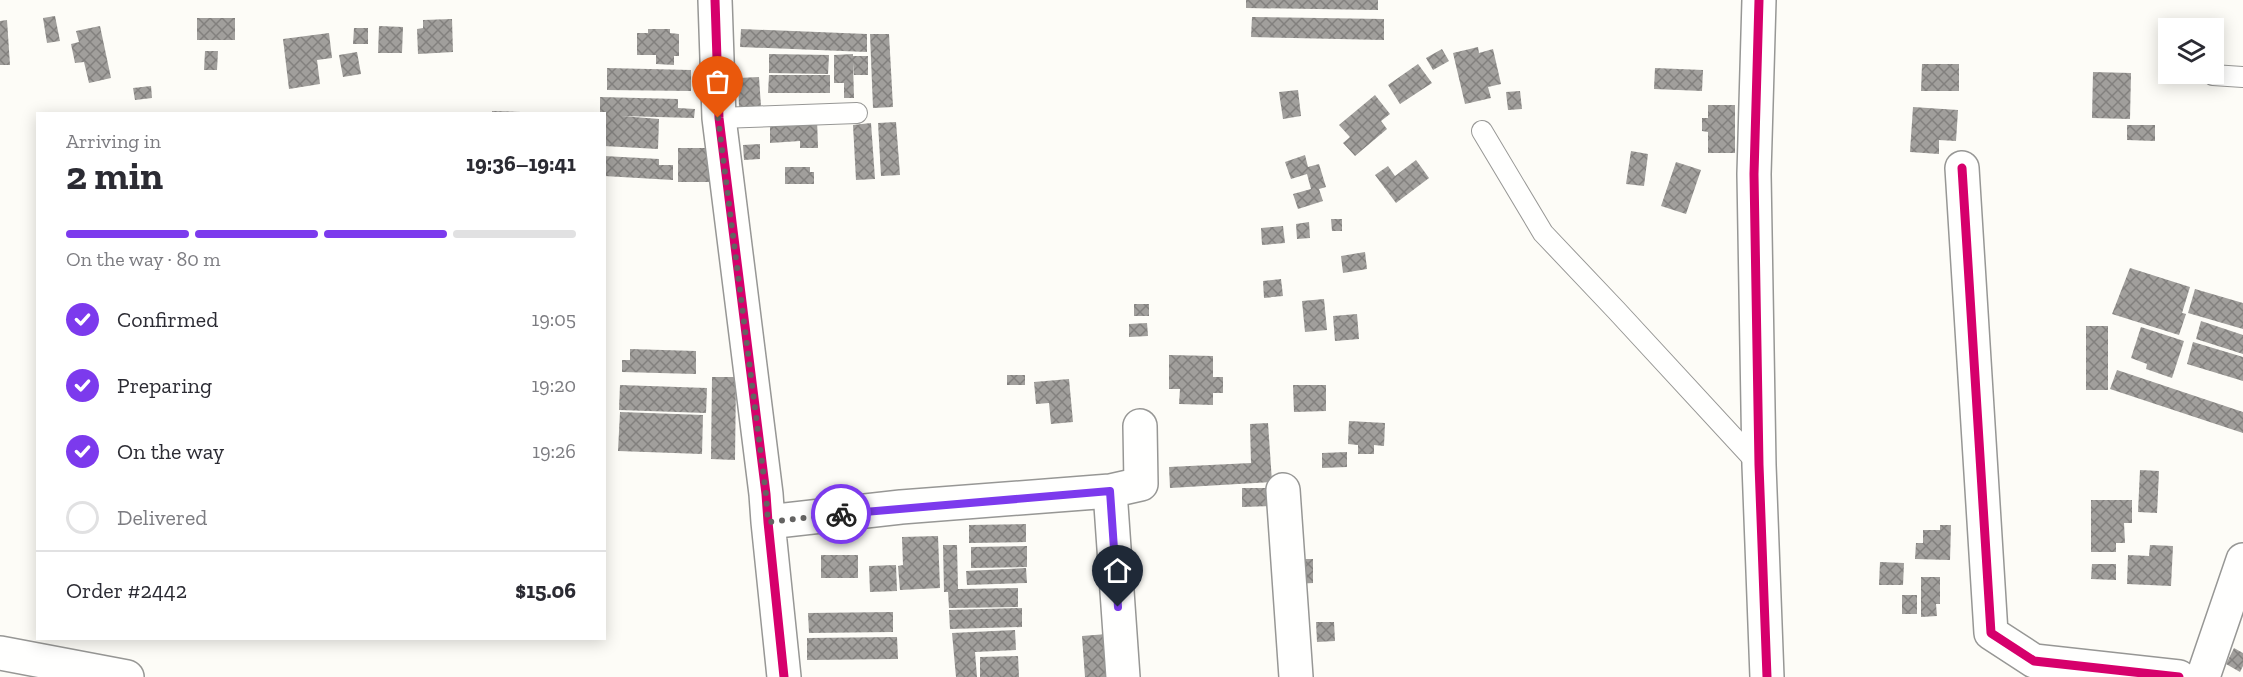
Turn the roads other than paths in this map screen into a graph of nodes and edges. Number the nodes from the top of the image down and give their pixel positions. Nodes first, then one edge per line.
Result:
1 (715, 0) edge
2 (1759, 0) edge
3 (2224, 76) edge
4 (2243, 77) edge
5 (857, 113) dead end
6 (718, 118) junction
7 (1482, 131) dead end
8 (1962, 168) dead end
9 (1140, 426) dead end
10 (1759, 465) junction
11 (1283, 490) dead end
12 (1110, 491) junction
13 (768, 522) junction
14 (2243, 560) edge
15 (0, 653) edge
16 (127, 677) edge
17 (784, 677) edge
18 (1123, 677) edge
19 (1296, 677) edge
20 (1767, 677) edge
21 (2179, 677) edge
22 (2203, 677) edge

1 - 6 street
2 - 10 street
3 - 4 lane
5 - 6 lane
6 - 13 street
7 - 10 lane
8 - 21 street
9 - 12 street
10 - 20 street
11 - 19 street
12 - 13 street
12 - 18 street
13 - 17 street
14 - 22 street
15 - 16 street

